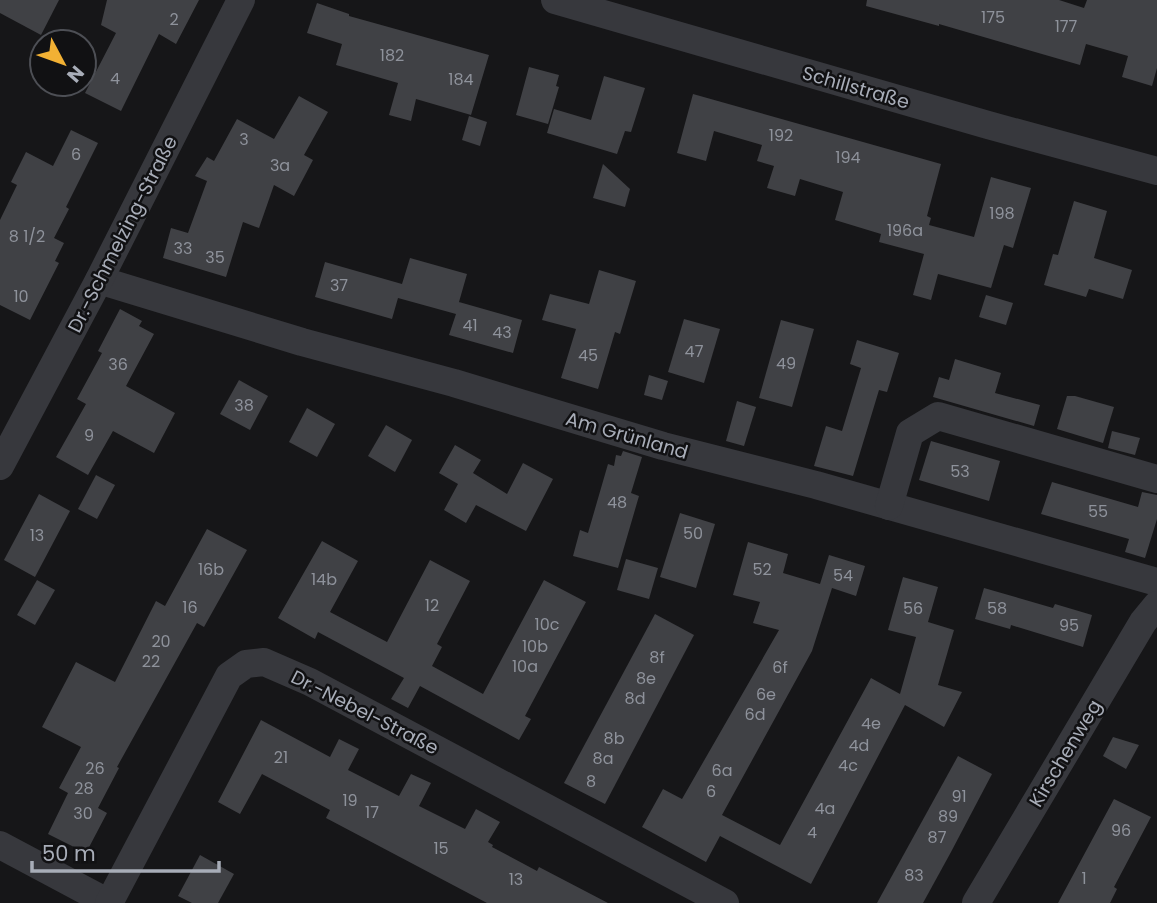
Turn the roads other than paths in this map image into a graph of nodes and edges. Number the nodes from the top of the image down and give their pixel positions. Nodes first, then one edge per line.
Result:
1 (241, 0) edge
2 (555, 0) edge
3 (1157, 171) edge
4 (99, 280) junction
5 (0, 466) edge
6 (1157, 479) edge
7 (889, 506) junction
8 (1157, 582) edge
9 (1157, 605) edge
10 (0, 845) edge
11 (109, 903) edge
12 (724, 903) edge
13 (976, 903) edge

1 - 4 street, Dr.-Schmelzing-Straße
2 - 3 street, Schillstraße
4 - 5 street, Dr.-Schmelzing-Straße
4 - 7 street, Am Grünland
6 - 7 street
7 - 8 street, Am Grünland
9 - 13 street, Kirschenweg
10 - 11 street
11 - 12 street, Dr.-Nebel-Straße

